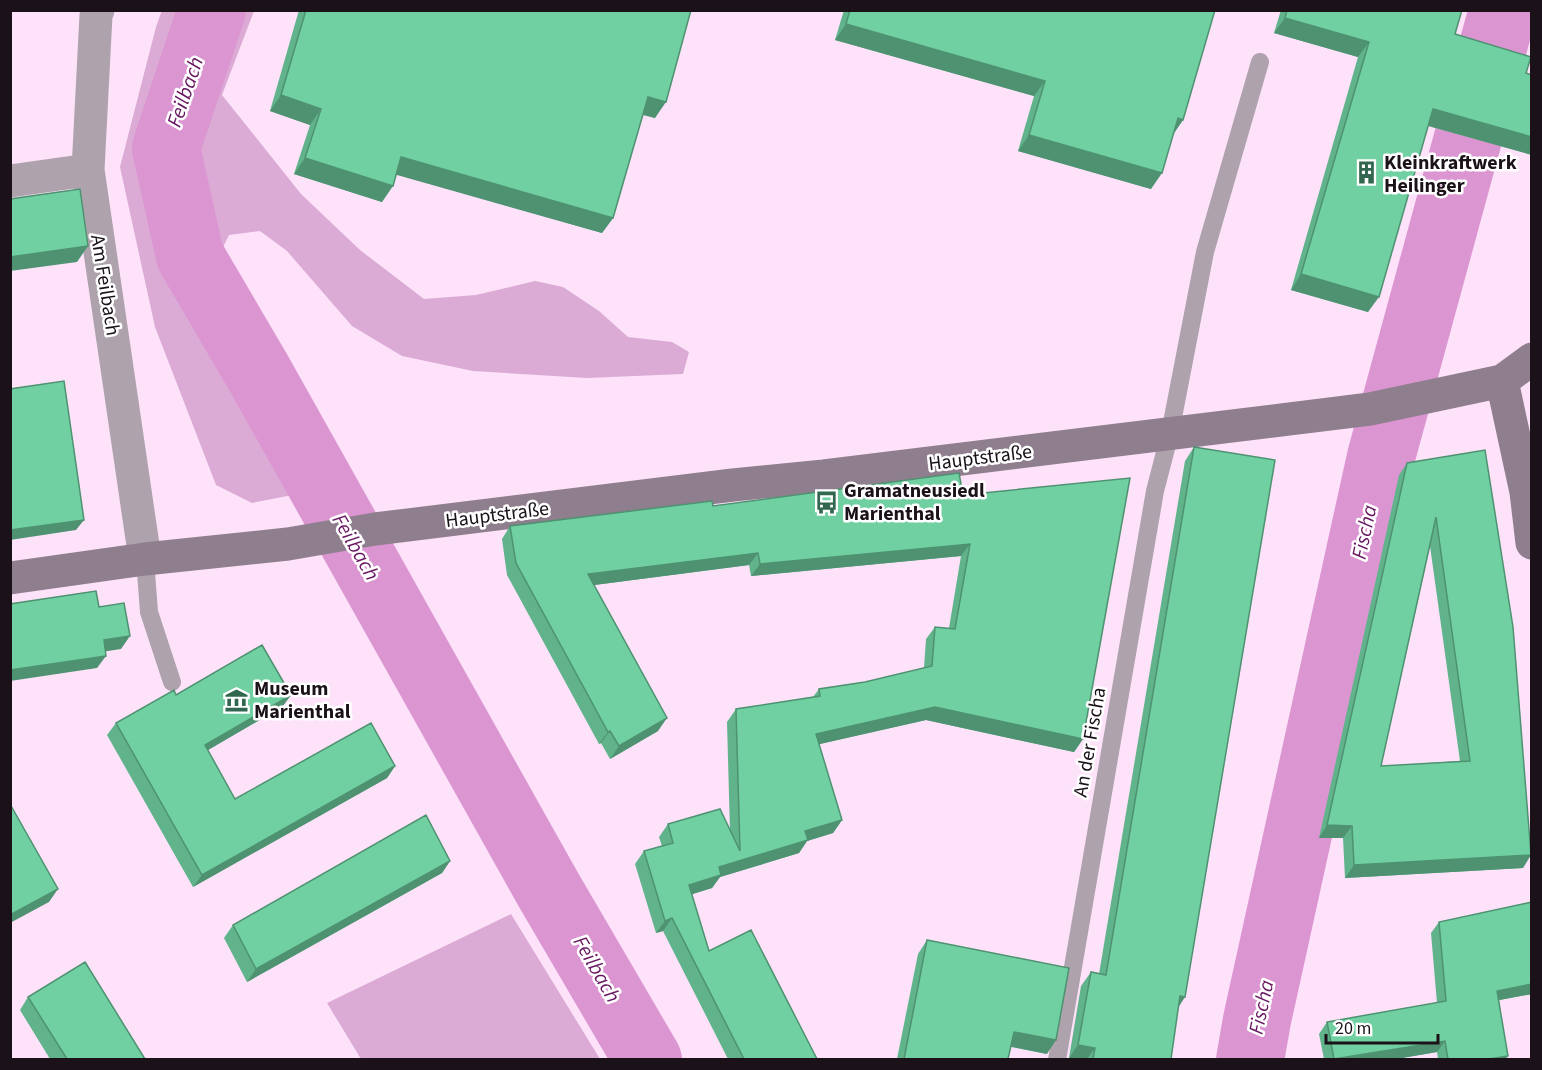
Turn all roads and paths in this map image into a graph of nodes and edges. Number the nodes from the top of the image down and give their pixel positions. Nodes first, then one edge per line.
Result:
1 (89, 12) edge
2 (1260, 62) dead end
3 (88, 170) junction
4 (10, 181) edge
5 (1532, 360) edge
6 (1502, 381) junction
7 (1170, 433) junction
8 (1532, 543) edge
9 (145, 559) junction
10 (10, 578) edge
11 (172, 682) dead end
12 (1057, 1059) edge

1 - 3 street, Am Feilbach
2 - 7 lane, An der Fischa
3 - 4 street
3 - 9 street, Am Feilbach
5 - 6 main road
6 - 7 main road, Hauptstraße
6 - 8 main road
7 - 9 main road, Hauptstraße
7 - 12 lane, An der Fischa
9 - 10 main road
9 - 11 lane

